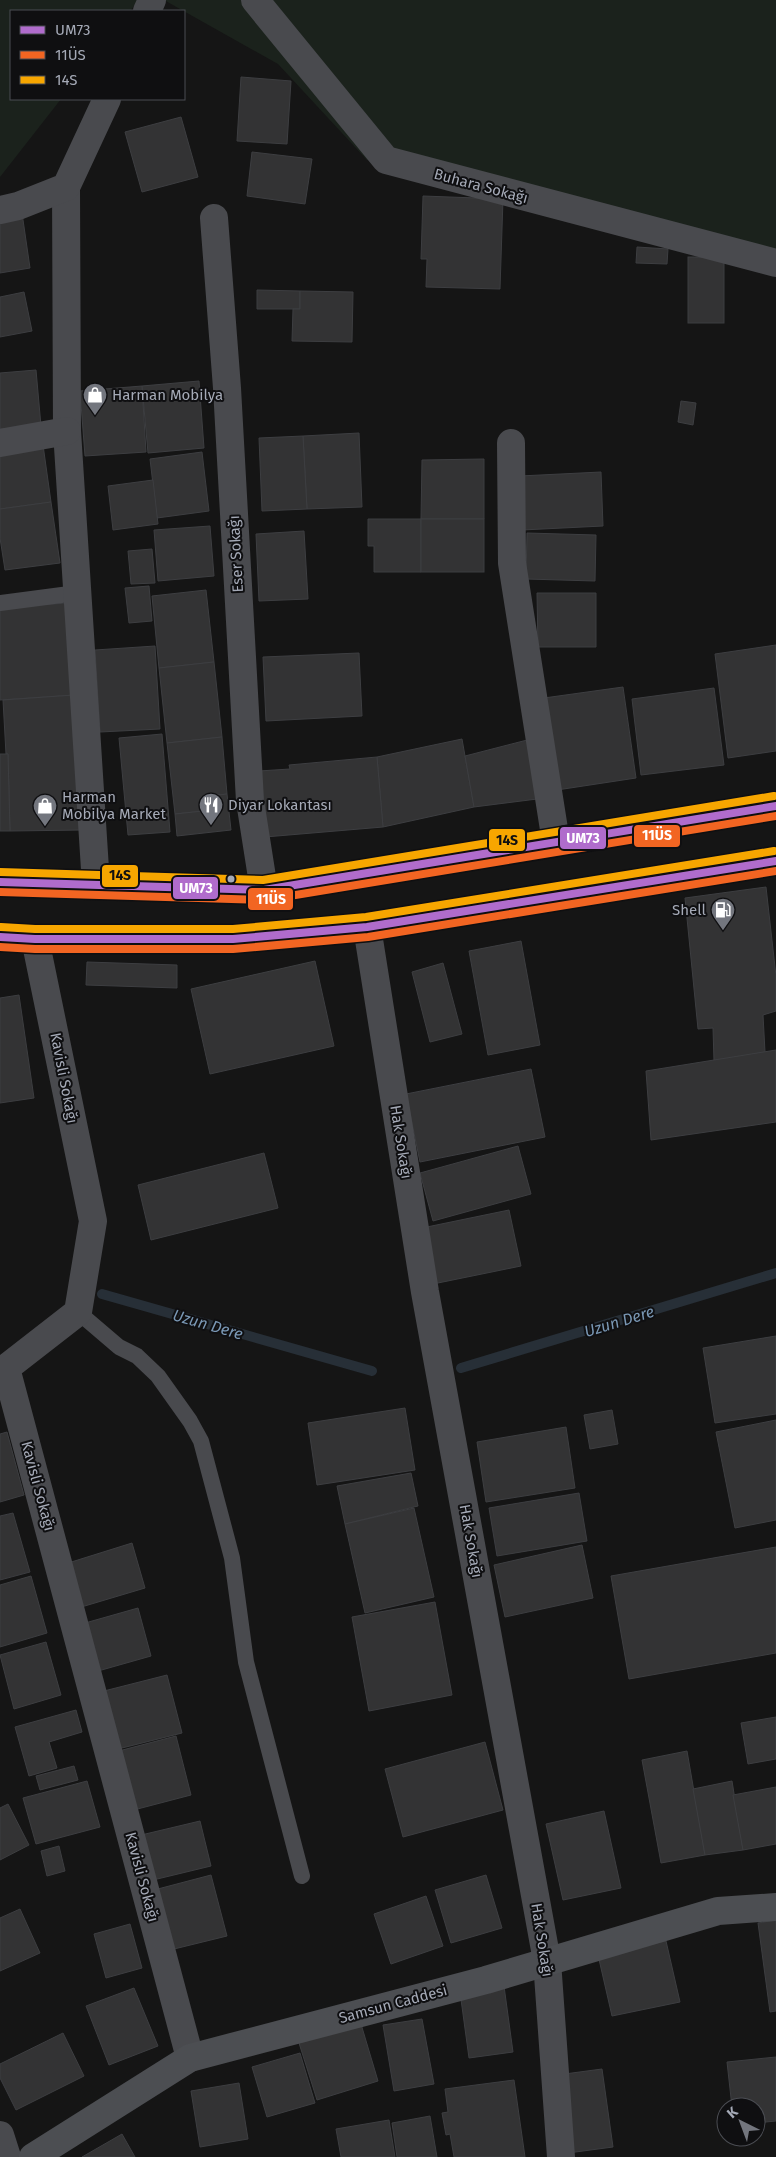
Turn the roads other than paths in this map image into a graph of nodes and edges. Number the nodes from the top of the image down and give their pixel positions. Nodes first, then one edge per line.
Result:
1 (255, 0) edge
2 (107, 100) edge
3 (66, 187) junction
4 (0, 210) edge
5 (214, 218) dead end
6 (776, 263) edge
7 (67, 431) junction
8 (0, 442) edge
9 (511, 443) dead end
10 (77, 593) junction
11 (0, 602) edge
12 (776, 806) edge
13 (556, 842) junction
14 (776, 861) edge
15 (0, 882) edge
16 (96, 885) junction
17 (264, 890) junction
18 (367, 927) junction
19 (0, 937) edge
20 (35, 939) junction
21 (78, 1312) junction
22 (302, 1876) dead end
23 (776, 1907) edge
24 (548, 1961) junction
25 (190, 2058) junction
26 (0, 2135) edge
27 (7, 2157) edge
28 (32, 2157) edge
29 (561, 2157) edge

1 - 6 street, Buhara Sokağı
2 - 3 street
3 - 4 street
3 - 7 street
5 - 17 street, Eser Sokağı
7 - 8 street
7 - 10 street
9 - 13 street
10 - 11 lane
10 - 16 street
12 - 13 main road
13 - 17 main road
14 - 18 main road
15 - 16 main road
16 - 17 main road
18 - 20 main road
18 - 24 street, Hak Sokağı
19 - 20 main road
20 - 21 street, Kavisli Sokağı
21 - 22 lane
21 - 25 street, Kavisli Sokağı
23 - 24 street, Samsun Caddesi
24 - 25 street, Samsun Caddesi
24 - 29 street, Hak Sokağı
25 - 28 street, Samsun Caddesi
26 - 27 street

